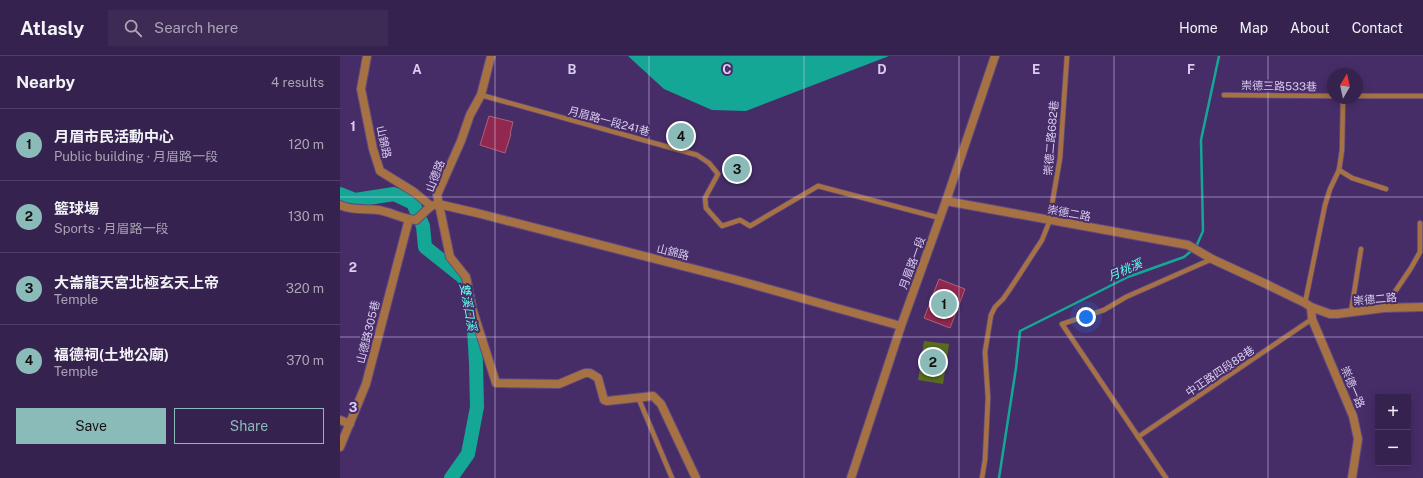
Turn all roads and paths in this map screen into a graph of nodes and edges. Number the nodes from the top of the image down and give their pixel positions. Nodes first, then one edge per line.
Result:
1 (367, 56) edge
2 (491, 56) edge
3 (995, 56) edge
4 (1067, 56) edge
5 (481, 95) junction
6 (1224, 95) dead end
7 (1327, 96) edge
8 (1363, 96) edge
9 (1423, 96) edge
10 (1343, 104) edge
11 (1339, 170) junction
12 (1386, 189) dead end
13 (946, 201) junction
14 (340, 205) edge
15 (432, 207) junction
16 (940, 218) junction
17 (412, 219) junction
18 (1050, 220) junction
19 (1420, 223) dead end
20 (1362, 249) dead end
21 (1212, 259) junction
22 (1308, 305) junction
23 (1423, 307) edge
24 (1384, 308) junction
25 (1351, 312) junction
26 (1312, 319) junction
27 (901, 326) junction
28 (638, 397) junction
29 (340, 420) edge
30 (350, 424) junction
31 (1138, 437) junction
32 (340, 448) edge
33 (672, 478) edge
34 (696, 478) edge
35 (852, 478) edge
36 (982, 478) edge
37 (1166, 478) edge
38 (1352, 478) edge

1 - 15 street, 山錦路
2 - 5 street, 山德路
3 - 13 street, 月眉路一段
4 - 18 lane, 崇德二路682巷
5 - 15 street, 山德路
5 - 16 lane, 月眉路一段241巷
6 - 7 lane, 崇德三路533巷
8 - 9 lane
10 - 11 lane
11 - 12 lane
11 - 22 lane
13 - 16 street, 月眉路一段
13 - 18 street, 崇德二路
14 - 17 street
15 - 17 street
15 - 27 street, 山錦路
15 - 28 street
16 - 27 street, 月眉路一段
17 - 30 street, 山德路305巷
18 - 21 street, 崇德二路
18 - 36 lane, 崇德二路682巷
19 - 24 lane
20 - 25 lane
21 - 22 street, 崇德二路
21 - 31 lane
22 - 25 street, 崇德二路
22 - 26 street, 崇德一路
23 - 24 street, 崇德二路
24 - 25 street, 崇德二路
26 - 31 lane, 中正路四段88巷
26 - 38 street, 崇德一路
27 - 35 street, 月眉路一段
28 - 33 lane
28 - 34 street
29 - 30 street
30 - 32 street, 山德路305巷
31 - 37 lane

